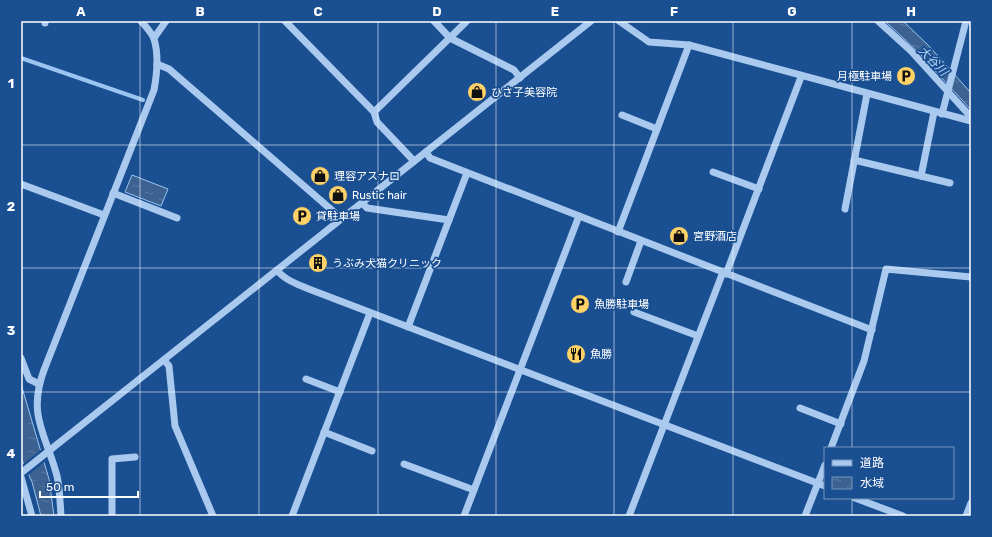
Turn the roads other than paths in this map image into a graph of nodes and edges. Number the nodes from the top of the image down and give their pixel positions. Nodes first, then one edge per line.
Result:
1 (141, 21) edge
2 (166, 21) edge
3 (285, 21) edge
4 (434, 21) edge
5 (468, 21) edge
6 (591, 21) edge
7 (619, 21) edge
8 (878, 21) edge
9 (966, 21) edge
10 (154, 38) junction
11 (450, 38) junction
12 (689, 45) junction
13 (157, 64) junction
14 (802, 77) junction
15 (520, 78) junction
16 (949, 90) junction
17 (867, 94) junction
18 (374, 112) junction
19 (934, 112) junction
20 (942, 114) junction
21 (622, 115) dead end
22 (971, 117) edge
23 (971, 122) edge
24 (657, 129) junction
25 (426, 152) junction
26 (854, 160) junction
27 (414, 161) junction
28 (713, 172) dead end
29 (467, 173) junction
30 (921, 176) junction
31 (950, 183) dead end
32 (21, 184) edge
33 (758, 189) junction
34 (113, 193) junction
35 (362, 202) junction
36 (845, 209) dead end
37 (104, 215) junction
38 (579, 216) junction
39 (177, 218) dead end
40 (342, 219) junction
41 (449, 220) junction
42 (618, 232) junction
43 (642, 240) junction
44 (277, 270) junction
45 (725, 273) junction
46 (971, 277) edge
47 (626, 282) dead end
48 (634, 312) dead end
49 (370, 313) junction
50 (408, 327) junction
51 (872, 330) junction
52 (698, 336) junction
53 (21, 358) edge
54 (164, 360) junction
55 (520, 370) junction
56 (306, 379) dead end
57 (39, 384) junction
58 (340, 392) junction
59 (800, 408) dead end
60 (841, 424) junction
61 (664, 425) junction
62 (324, 432) junction
63 (831, 447) edge
64 (372, 451) dead end
65 (47, 453) junction
66 (135, 457) dead end
67 (404, 464) dead end
68 (824, 468) edge
69 (22, 474) edge
70 (818, 484) junction
71 (824, 486) edge
72 (474, 490) junction
73 (858, 499) edge
74 (971, 503) edge
75 (32, 516) edge
76 (61, 516) edge
77 (112, 516) edge
78 (213, 516) edge
79 (292, 516) edge
80 (464, 516) edge
81 (629, 516) edge
82 (805, 516) edge
83 (902, 516) edge
84 (966, 516) edge

1 - 10 street
2 - 10 street
3 - 18 street
4 - 11 street
5 - 11 street
6 - 15 street
7 - 12 street
8 - 16 street
9 - 16 street
10 - 13 street
11 - 15 street
11 - 18 street
12 - 14 street
12 - 24 street
13 - 34 street
13 - 40 street
14 - 17 street
14 - 33 street
15 - 25 street
16 - 20 street
16 - 22 street
17 - 19 street
17 - 26 street
18 - 27 street
19 - 20 street
19 - 30 street
20 - 23 street
21 - 24 street
24 - 42 street
25 - 27 street
25 - 29 street
26 - 30 street
26 - 36 street
27 - 35 street
28 - 33 street
29 - 38 street
29 - 41 street
30 - 31 street
32 - 37 street
33 - 45 street
34 - 37 street
34 - 39 street
35 - 40 street
35 - 41 street
37 - 57 street
38 - 42 street
38 - 55 street
40 - 44 street
41 - 50 street
42 - 43 street
43 - 45 street
43 - 47 street
44 - 49 street
44 - 54 street
45 - 51 street
45 - 52 street
46 - 51 street
48 - 52 street
49 - 50 street
49 - 58 street
50 - 55 street
51 - 60 street
52 - 61 street
53 - 57 street
54 - 65 street
54 - 78 street
55 - 61 street
55 - 72 street
56 - 58 street
57 - 65 street
58 - 62 street
59 - 60 street
60 - 63 street
61 - 70 street
61 - 81 street
62 - 64 street
62 - 79 street
65 - 69 street
65 - 76 street
66 - 77 street
67 - 72 street
68 - 70 street
69 - 75 street
70 - 71 street
70 - 82 street
72 - 80 street
73 - 83 street
74 - 84 street

